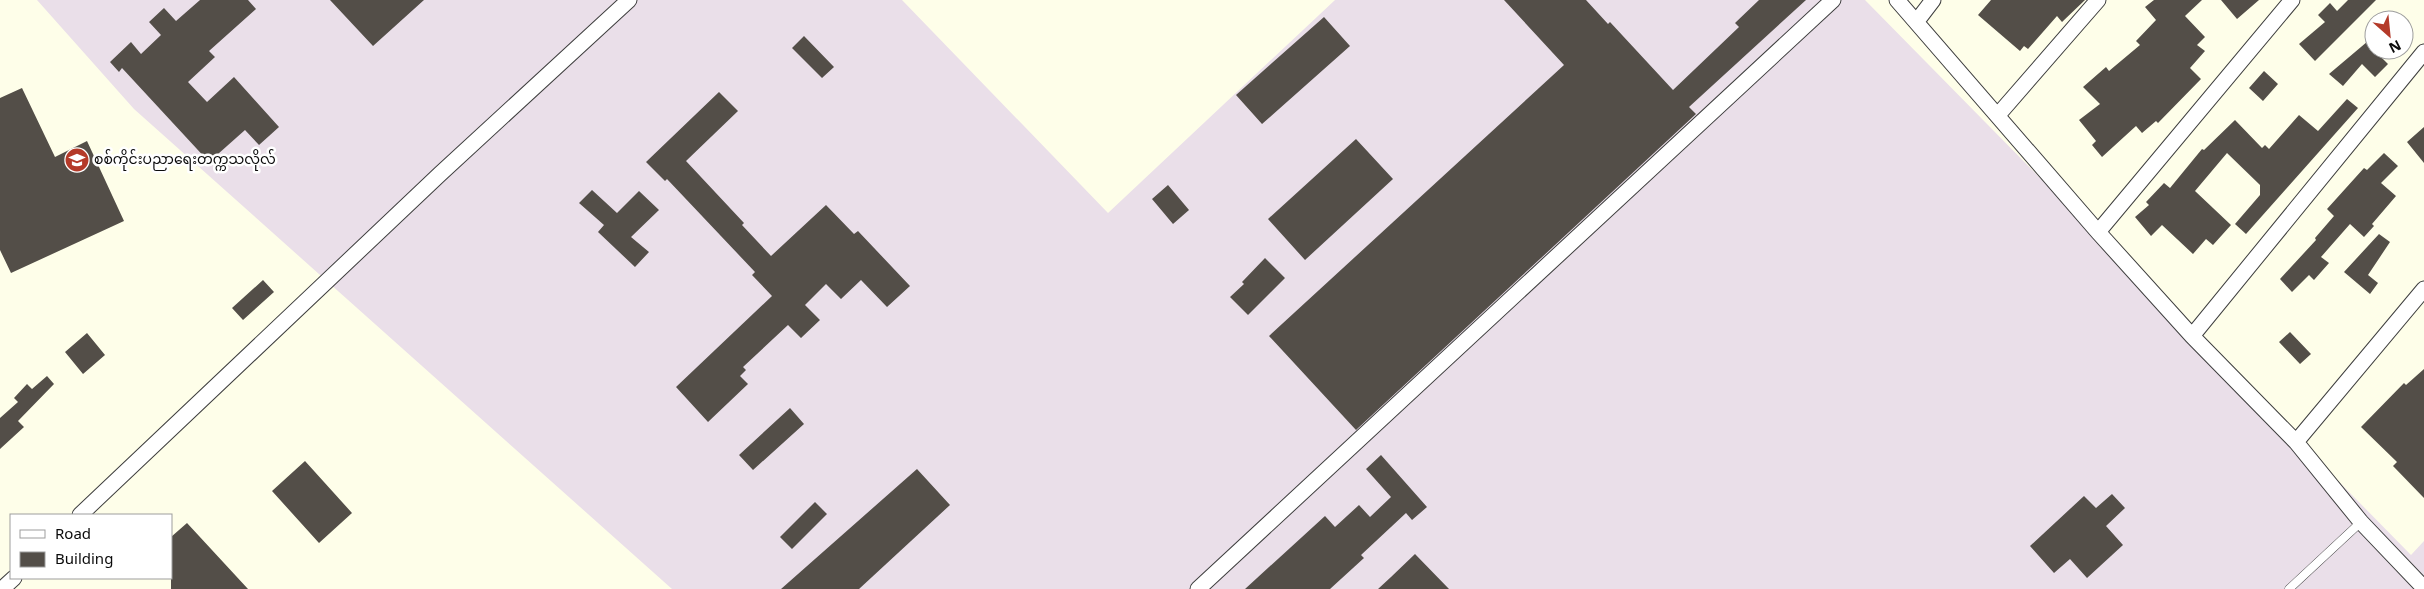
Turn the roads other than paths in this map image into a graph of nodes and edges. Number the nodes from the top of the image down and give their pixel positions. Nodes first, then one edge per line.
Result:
1 (629, 0) edge
2 (1833, 0) edge
3 (1897, 0) edge
4 (1933, 0) edge
5 (2098, 0) edge
6 (2292, 0) edge
7 (1917, 21) junction
8 (2424, 52) edge
9 (1998, 116) junction
10 (2098, 232) junction
11 (2424, 289) edge
12 (2192, 336) junction
13 (2296, 442) junction
14 (81, 514) edge
15 (2361, 522) junction
16 (13, 579) edge
17 (2424, 588) edge
18 (2, 589) edge
19 (1198, 589) edge
20 (2289, 589) edge

1 - 14 street
2 - 19 street
3 - 7 street
4 - 7 street
5 - 9 street
6 - 10 street
7 - 9 street
8 - 12 street
9 - 10 street
10 - 12 street
11 - 13 street
12 - 13 street
13 - 15 street
15 - 17 street
15 - 20 lane
16 - 18 street

